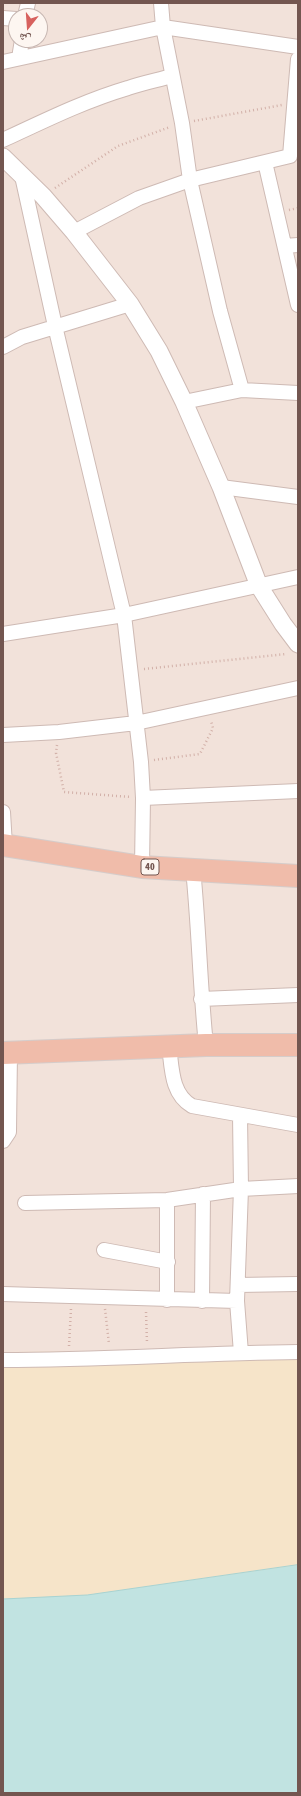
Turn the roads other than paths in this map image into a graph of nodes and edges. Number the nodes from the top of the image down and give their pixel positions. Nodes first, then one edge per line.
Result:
1 (161, 3) edge
2 (163, 27) junction
3 (298, 47) edge
4 (21, 48) edge
5 (19, 58) junction
6 (298, 59) edge
7 (3, 62) edge
8 (172, 76) junction
9 (3, 140) edge
10 (294, 155) edge
11 (3, 157) edge
12 (265, 162) junction
13 (22, 176) junction
14 (190, 180) junction
15 (74, 232) junction
16 (292, 246) edge
17 (296, 279) edge
18 (130, 304) junction
19 (298, 305) edge
20 (54, 326) junction
21 (3, 347) edge
22 (242, 390) junction
23 (298, 393) edge
24 (184, 402) junction
25 (221, 487) junction
26 (298, 497) edge
27 (298, 577) edge
28 (258, 586) junction
29 (124, 615) junction
30 (3, 634) edge
31 (294, 649) edge
32 (298, 688) edge
33 (136, 723) junction
34 (3, 735) edge
35 (298, 790) edge
36 (143, 798) junction
37 (3, 812) edge
38 (4, 845) edge
39 (142, 867) junction
40 (193, 869) junction
41 (298, 876) edge
42 (298, 995) edge
43 (201, 999) junction
44 (169, 1046) junction
45 (206, 1046) junction
46 (298, 1046) edge
47 (6, 1053) edge
48 (240, 1115) junction
49 (298, 1125) edge
50 (3, 1141) edge
51 (298, 1186) edge
52 (241, 1189) junction
53 (203, 1194) junction
54 (167, 1200) junction
55 (25, 1203) dead end
56 (104, 1250) dead end
57 (168, 1262) junction
58 (298, 1284) edge
59 (238, 1285) junction
60 (3, 1294) edge
61 (167, 1300) junction
62 (202, 1301) junction
63 (237, 1302) junction
64 (298, 1352) edge
65 (241, 1353) junction
66 (3, 1360) edge

1 - 2 street
2 - 3 street
2 - 5 street
2 - 8 street
4 - 5 street
5 - 7 street
6 - 10 street
8 - 9 street
8 - 14 street
10 - 12 street
11 - 13 street
12 - 14 street
12 - 16 street
13 - 15 street
13 - 20 street
14 - 15 street
14 - 22 street
15 - 18 street
16 - 17 street
17 - 19 street
18 - 20 street
18 - 24 street
20 - 21 street
20 - 29 street
22 - 23 street
22 - 24 street
24 - 25 street
25 - 26 street
25 - 28 street
27 - 28 street
28 - 29 street
28 - 31 street
29 - 30 street
29 - 33 street
32 - 33 street
33 - 34 street
33 - 36 street
35 - 36 street
36 - 39 street
37 - 38 street
38 - 39 highway, 40
39 - 40 highway, 40
40 - 41 highway, 40
40 - 43 street
42 - 43 street
43 - 45 street
44 - 45 highway
44 - 47 highway
44 - 48 street
45 - 46 highway
47 - 50 street
48 - 49 street
48 - 52 street
51 - 52 street
52 - 53 street
52 - 59 street
53 - 54 street
53 - 62 street
54 - 55 street
54 - 57 street
56 - 57 street
57 - 61 street
58 - 59 street
59 - 63 street
60 - 61 street
61 - 62 street
62 - 63 street
63 - 65 street
64 - 65 street
65 - 66 street

